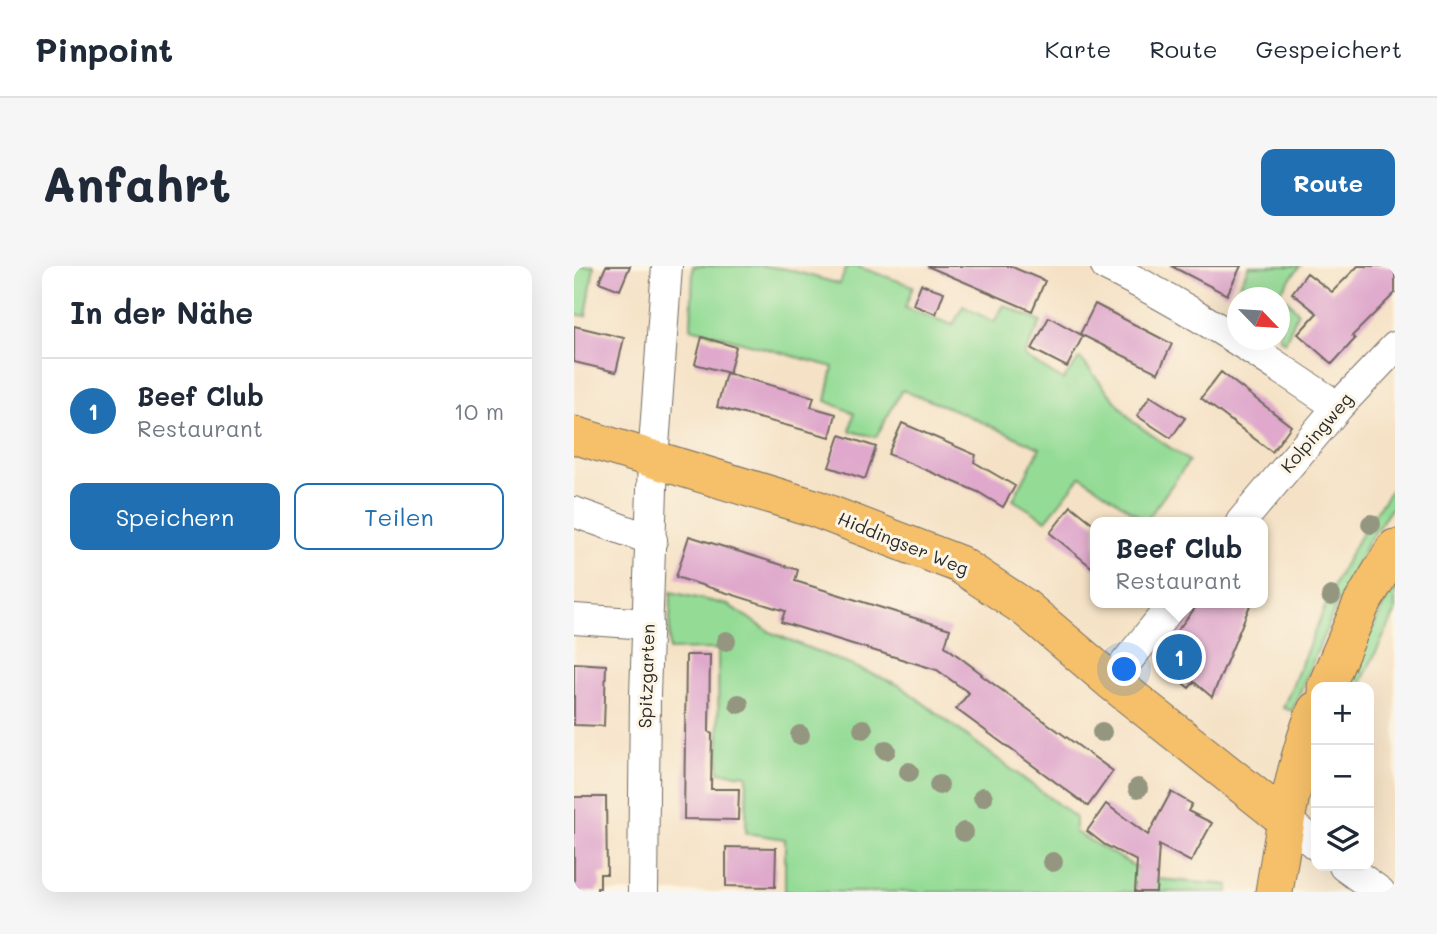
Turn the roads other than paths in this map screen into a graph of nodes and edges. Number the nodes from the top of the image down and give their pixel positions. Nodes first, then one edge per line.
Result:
1 (667, 266) edge
2 (1106, 266) edge
3 (1395, 347) edge
4 (1338, 407) junction
5 (574, 435) edge
6 (653, 460) junction
7 (574, 512) edge
8 (1245, 517) edge
9 (652, 540) junction
10 (1395, 548) edge
11 (1170, 608) edge
12 (574, 619) edge
13 (648, 624) junction
14 (1111, 681) junction
15 (1328, 682) edge
16 (1311, 722) edge
17 (1286, 820) junction
18 (1311, 841) edge
19 (1351, 871) edge
20 (643, 892) edge
21 (1274, 892) edge
22 (1380, 892) edge

1 - 6 street, Spitzgarten
2 - 4 street
3 - 4 street, Kolpingweg
4 - 8 street, Kolpingweg
5 - 6 main road, Hiddingser Weg
6 - 9 street, Spitzgarten
6 - 14 main road, Hiddingser Weg
7 - 9 street
9 - 13 street, Spitzgarten
10 - 15 main road
11 - 14 street
12 - 13 street
13 - 20 street, Spitzgarten
14 - 17 main road, Hiddingser Weg
16 - 17 main road
17 - 18 street, Hiddingser Weg
17 - 21 main road
19 - 22 street

